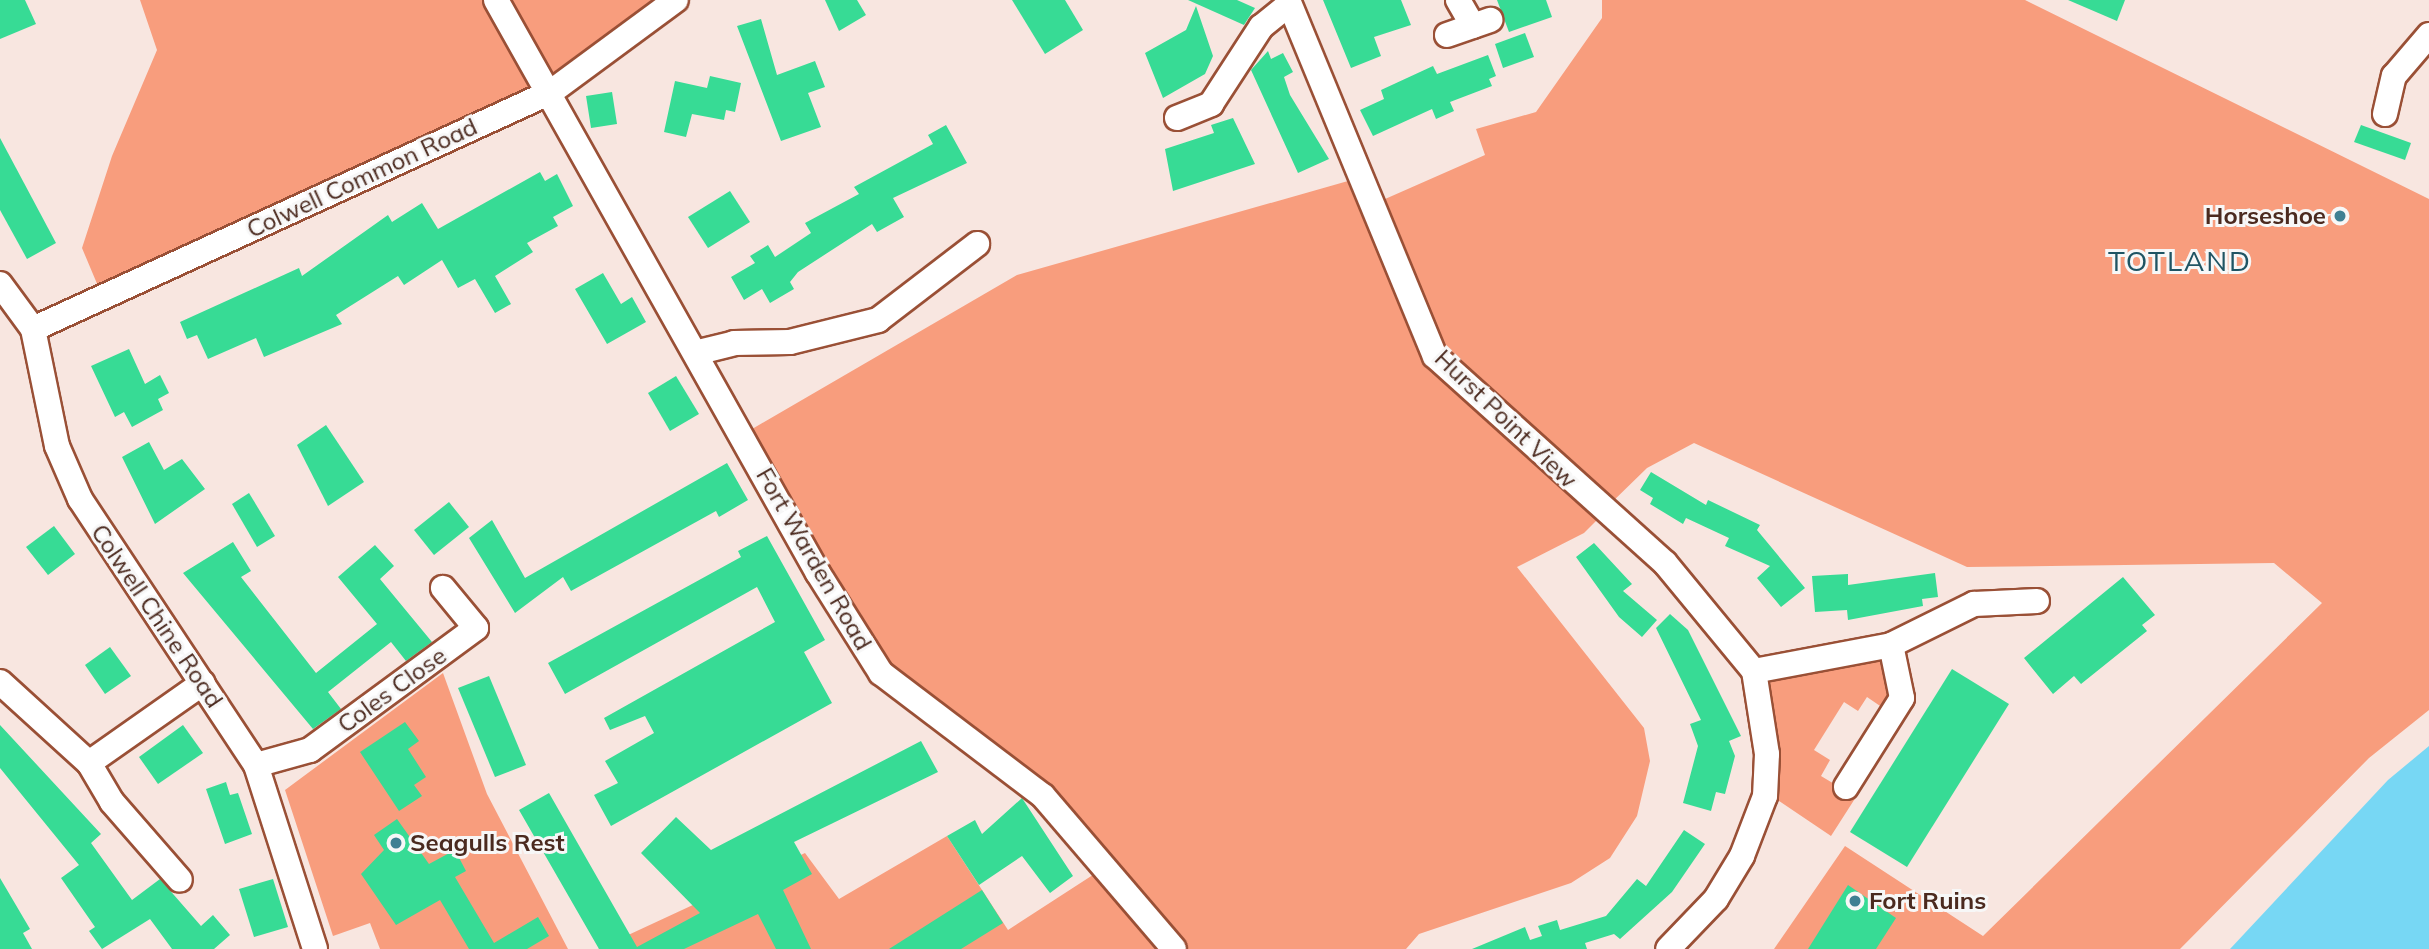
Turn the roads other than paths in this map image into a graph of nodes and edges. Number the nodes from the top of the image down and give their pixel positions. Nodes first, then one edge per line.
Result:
1 (496, 0) edge
2 (676, 0) edge
3 (1458, 0) edge
4 (1288, 2) edge
5 (1447, 35) dead end
6 (2429, 35) edge
7 (551, 92) junction
8 (2385, 114) dead end
9 (1177, 118) dead end
10 (977, 244) dead end
11 (0, 284) edge
12 (33, 329) junction
13 (699, 352) junction
14 (443, 588) dead end
15 (2037, 601) dead end
16 (1891, 645) junction
17 (1754, 671) junction
18 (0, 682) edge
19 (203, 683) junction
20 (89, 763) junction
21 (256, 765) junction
22 (1846, 787) dead end
23 (180, 880) dead end
24 (315, 949) edge
25 (1174, 949) edge
26 (1668, 949) edge

1 - 7 street, Fort Warden Road
2 - 7 street, Colwell Common Road
3 - 5 street
4 - 9 street
4 - 17 street, Hurst Point View
6 - 8 street
7 - 12 street, Colwell Common Road
7 - 13 street, Fort Warden Road
10 - 13 street
11 - 12 street, Colwell Chine Road
12 - 19 street, Colwell Chine Road
13 - 25 street, Fort Warden Road
14 - 21 street, Coles Close
15 - 16 street
16 - 17 street
16 - 22 street
17 - 26 street
18 - 20 street
19 - 20 street
19 - 21 street, Colwell Chine Road
20 - 23 street
21 - 24 street, Colwell Chine Road

